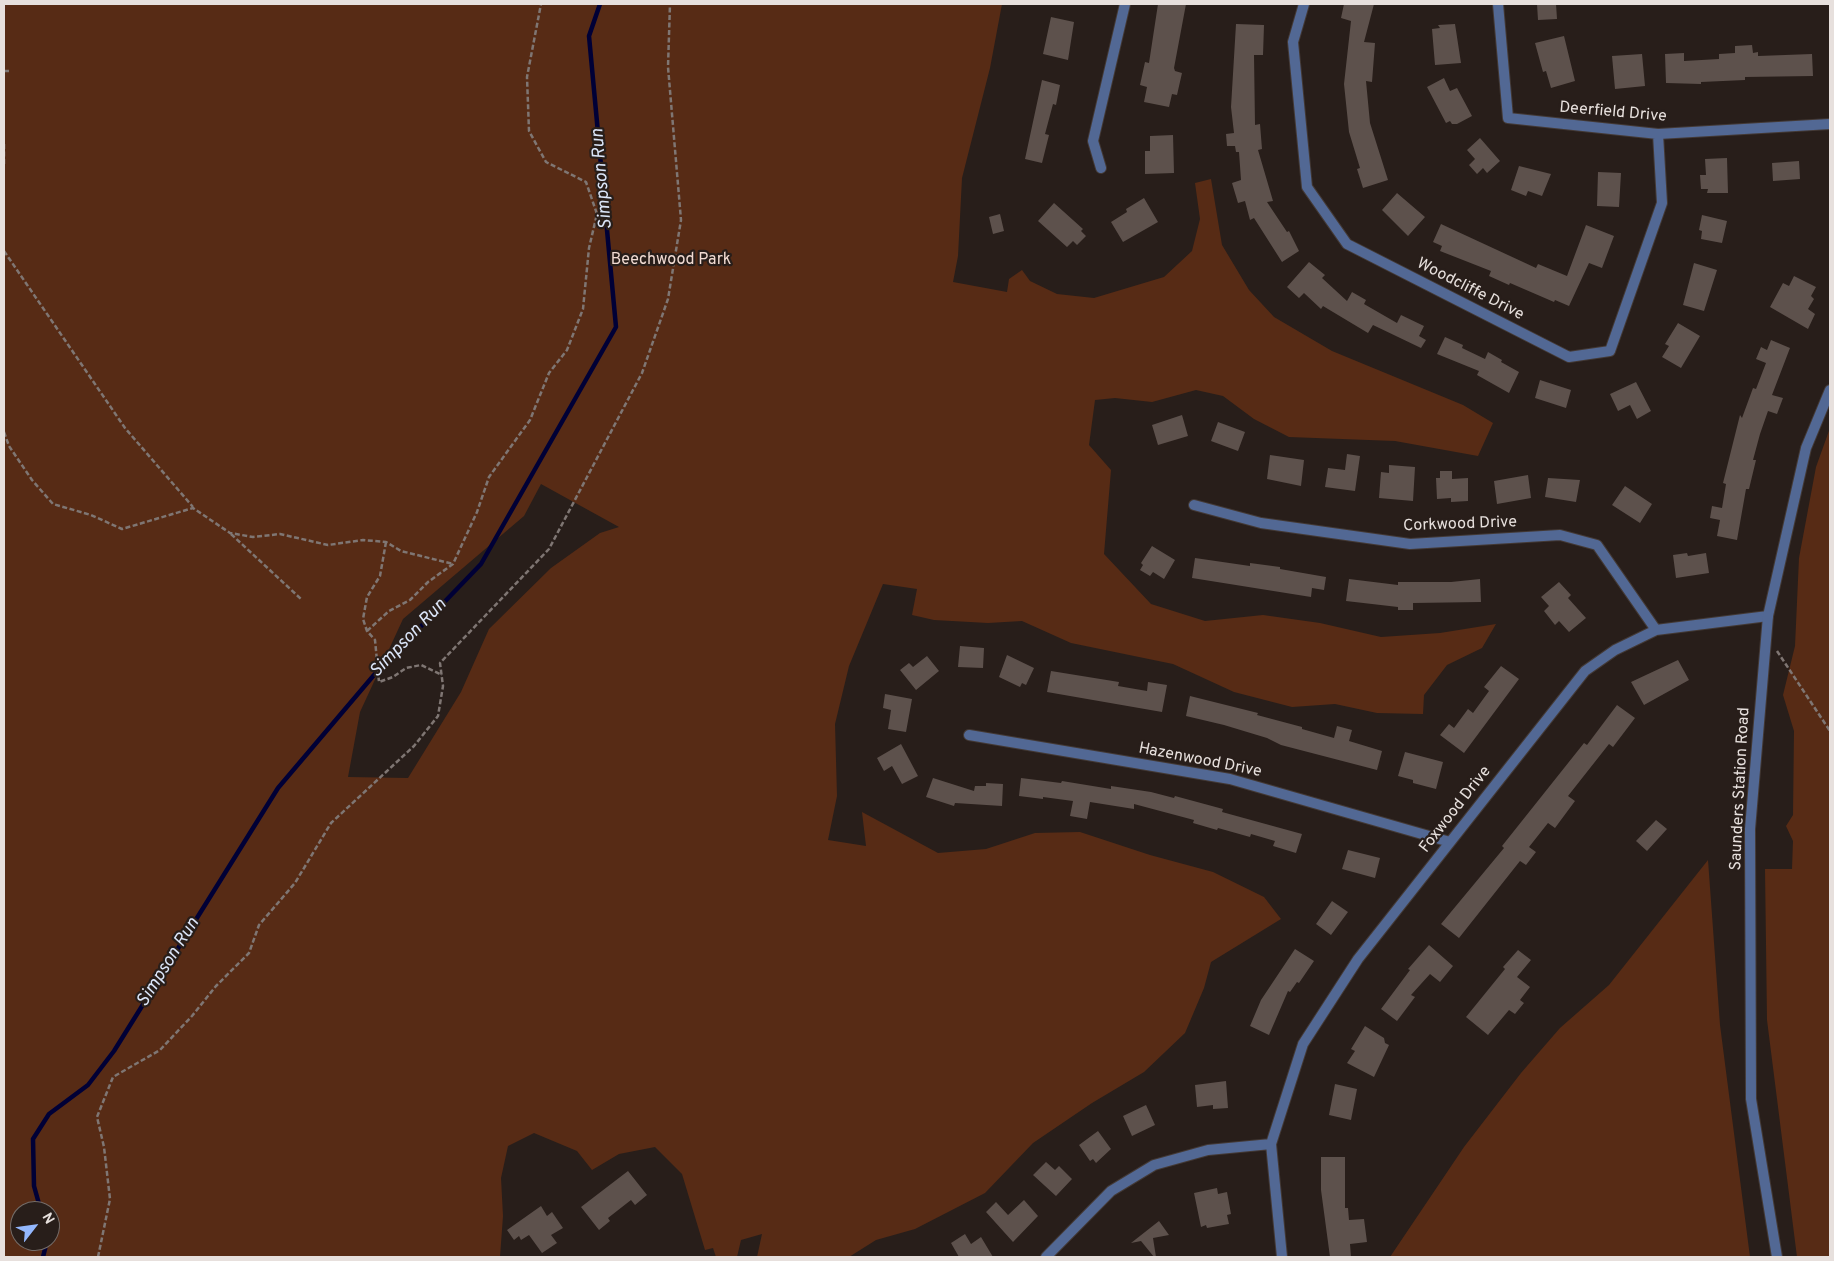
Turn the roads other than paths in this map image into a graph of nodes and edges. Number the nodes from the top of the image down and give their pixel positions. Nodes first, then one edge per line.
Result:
1 (1125, 4) edge
2 (1304, 4) edge
3 (1498, 4) edge
4 (1830, 124) edge
5 (1658, 134) junction
6 (1101, 168) dead end
7 (1830, 390) edge
8 (1194, 505) dead end
9 (1768, 616) junction
10 (1656, 630) junction
11 (969, 735) dead end
12 (1450, 842) junction
13 (1271, 1144) junction
14 (1046, 1257) edge
15 (1282, 1257) edge
16 (1777, 1257) edge

1 - 6 street
2 - 5 street, Woodcliffe Drive
3 - 5 street, Deerfield Drive
4 - 5 street, Deerfield Drive
7 - 9 street, Saunders Station Road
8 - 10 street, Corkwood Drive
9 - 10 street, Foxwood Drive
9 - 16 street, Saunders Station Road
10 - 12 street, Foxwood Drive
11 - 12 street, Hazenwood Drive
12 - 13 street, Foxwood Drive
13 - 14 street
13 - 15 street, Foxwood Drive

